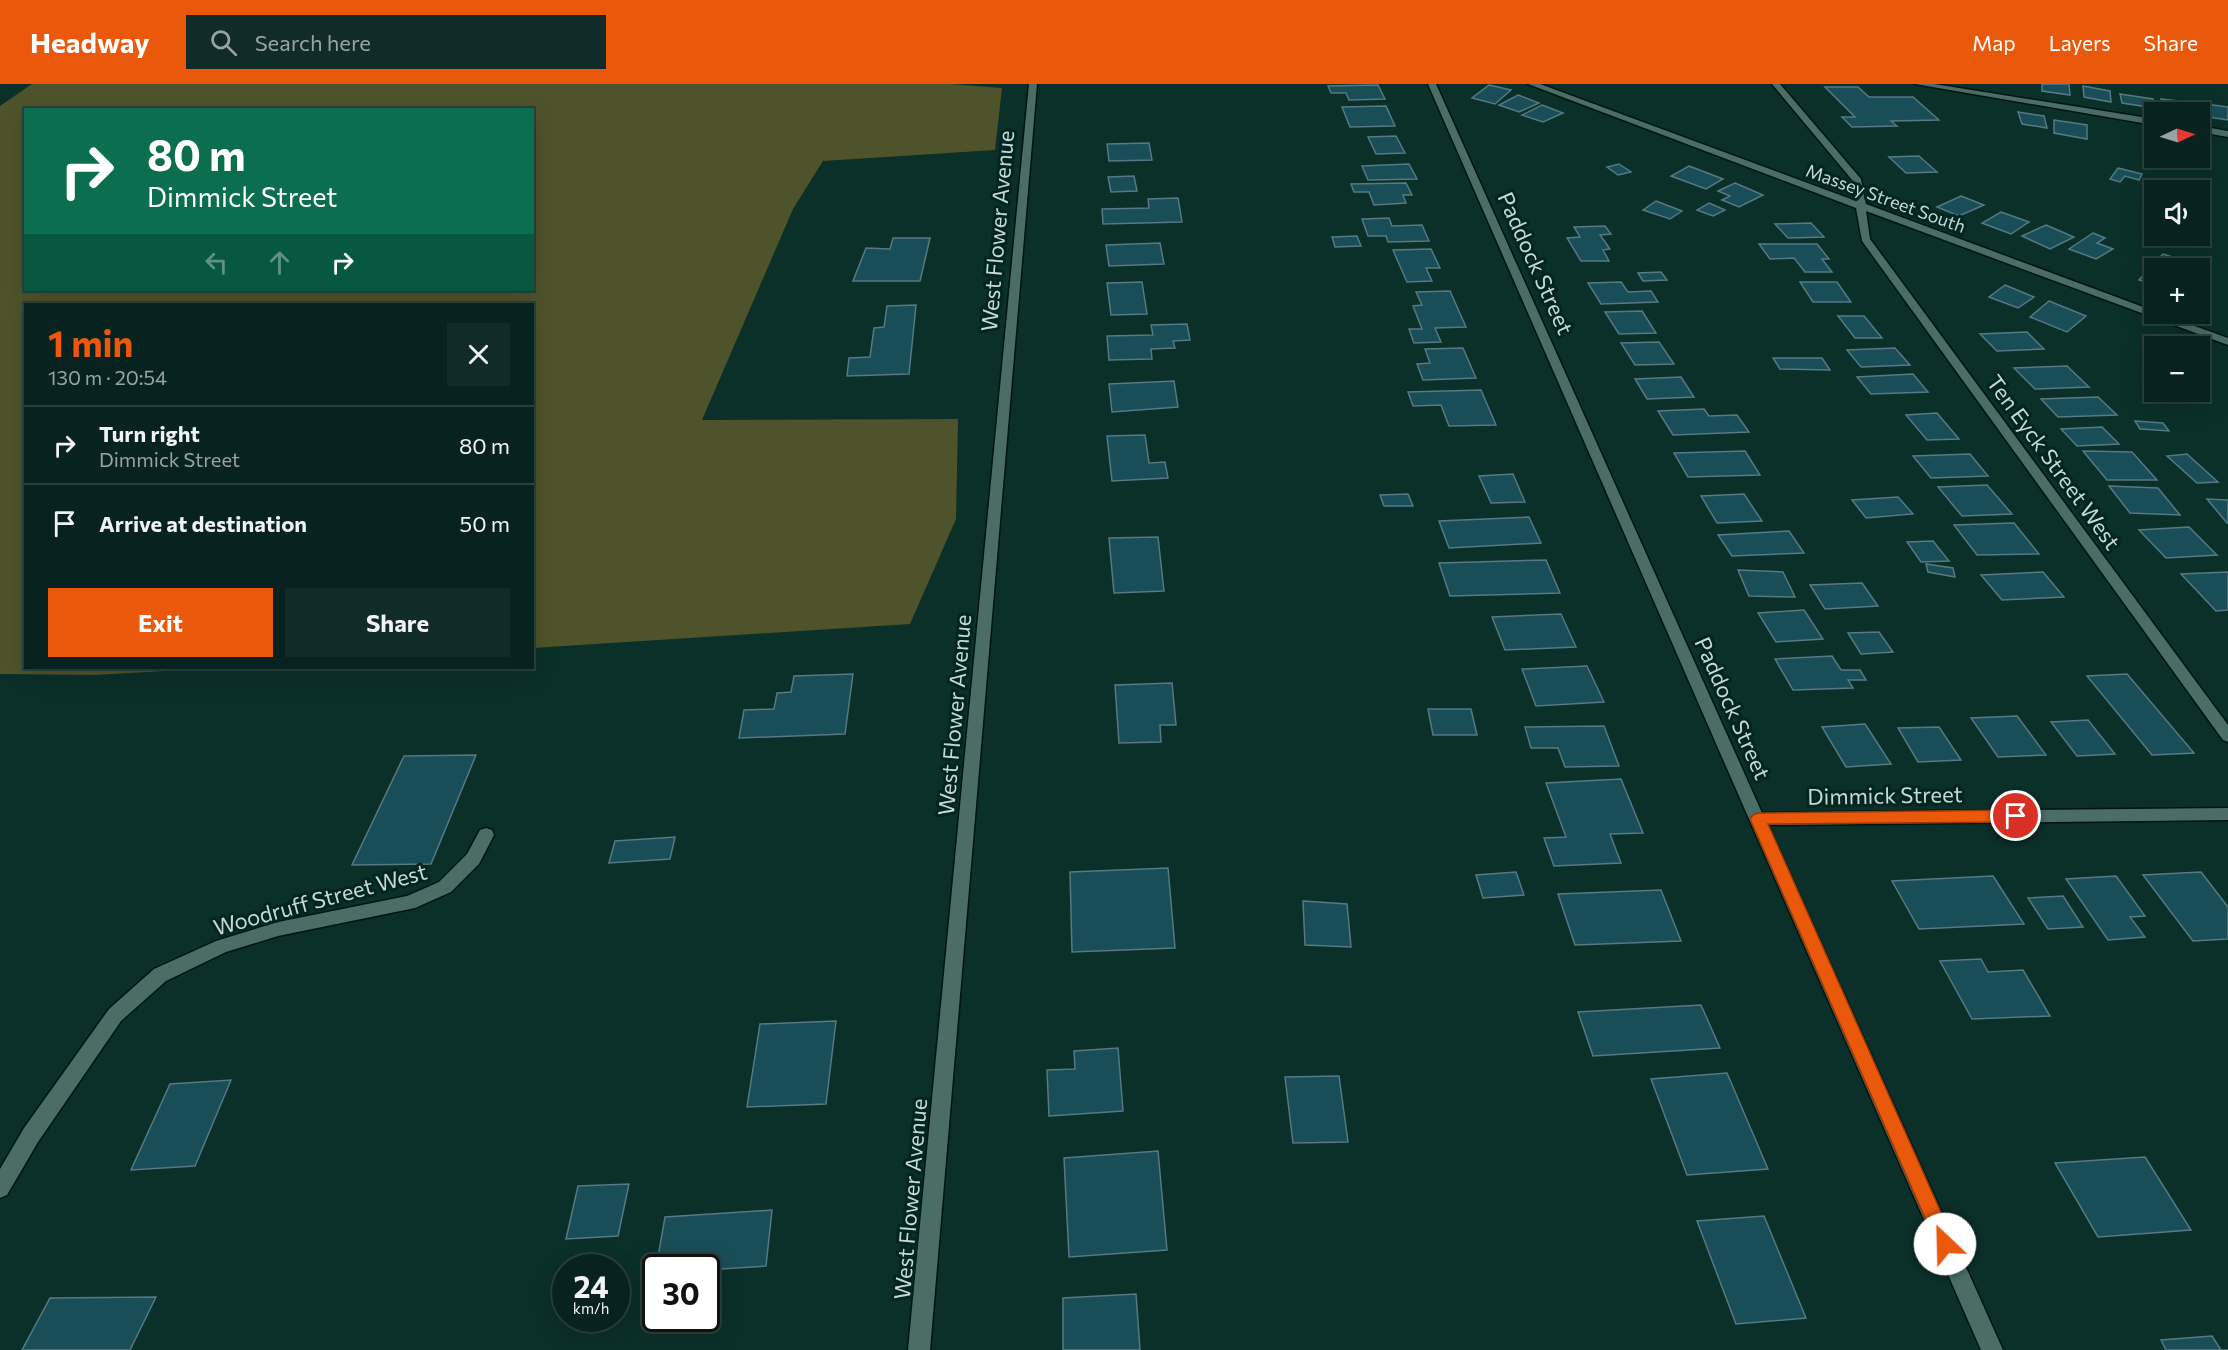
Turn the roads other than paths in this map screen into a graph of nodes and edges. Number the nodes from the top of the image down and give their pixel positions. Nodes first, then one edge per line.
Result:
1 (1033, 84) edge
2 (1432, 84) edge
3 (1532, 84) edge
4 (1776, 84) edge
5 (1919, 84) edge
6 (2144, 120) edge
7 (2210, 131) edge
8 (2228, 134) edge
9 (1863, 207) junction
10 (2228, 342) edge
11 (2228, 736) edge
12 (2228, 814) edge
13 (1758, 819) junction
14 (486, 835) dead end
15 (0, 1188) edge
16 (920, 1350) edge
17 (1992, 1350) edge

1 - 16 street, West Flower Avenue
2 - 13 street, Paddock Street
3 - 9 street, Massey Street South
4 - 9 street, Ten Eyck Street West
5 - 6 street
7 - 8 street
9 - 10 street, Massey Street South
9 - 11 street, Ten Eyck Street West
12 - 13 street, Dimmick Street
13 - 17 street, Paddock Street
14 - 15 street, Woodruff Street West

